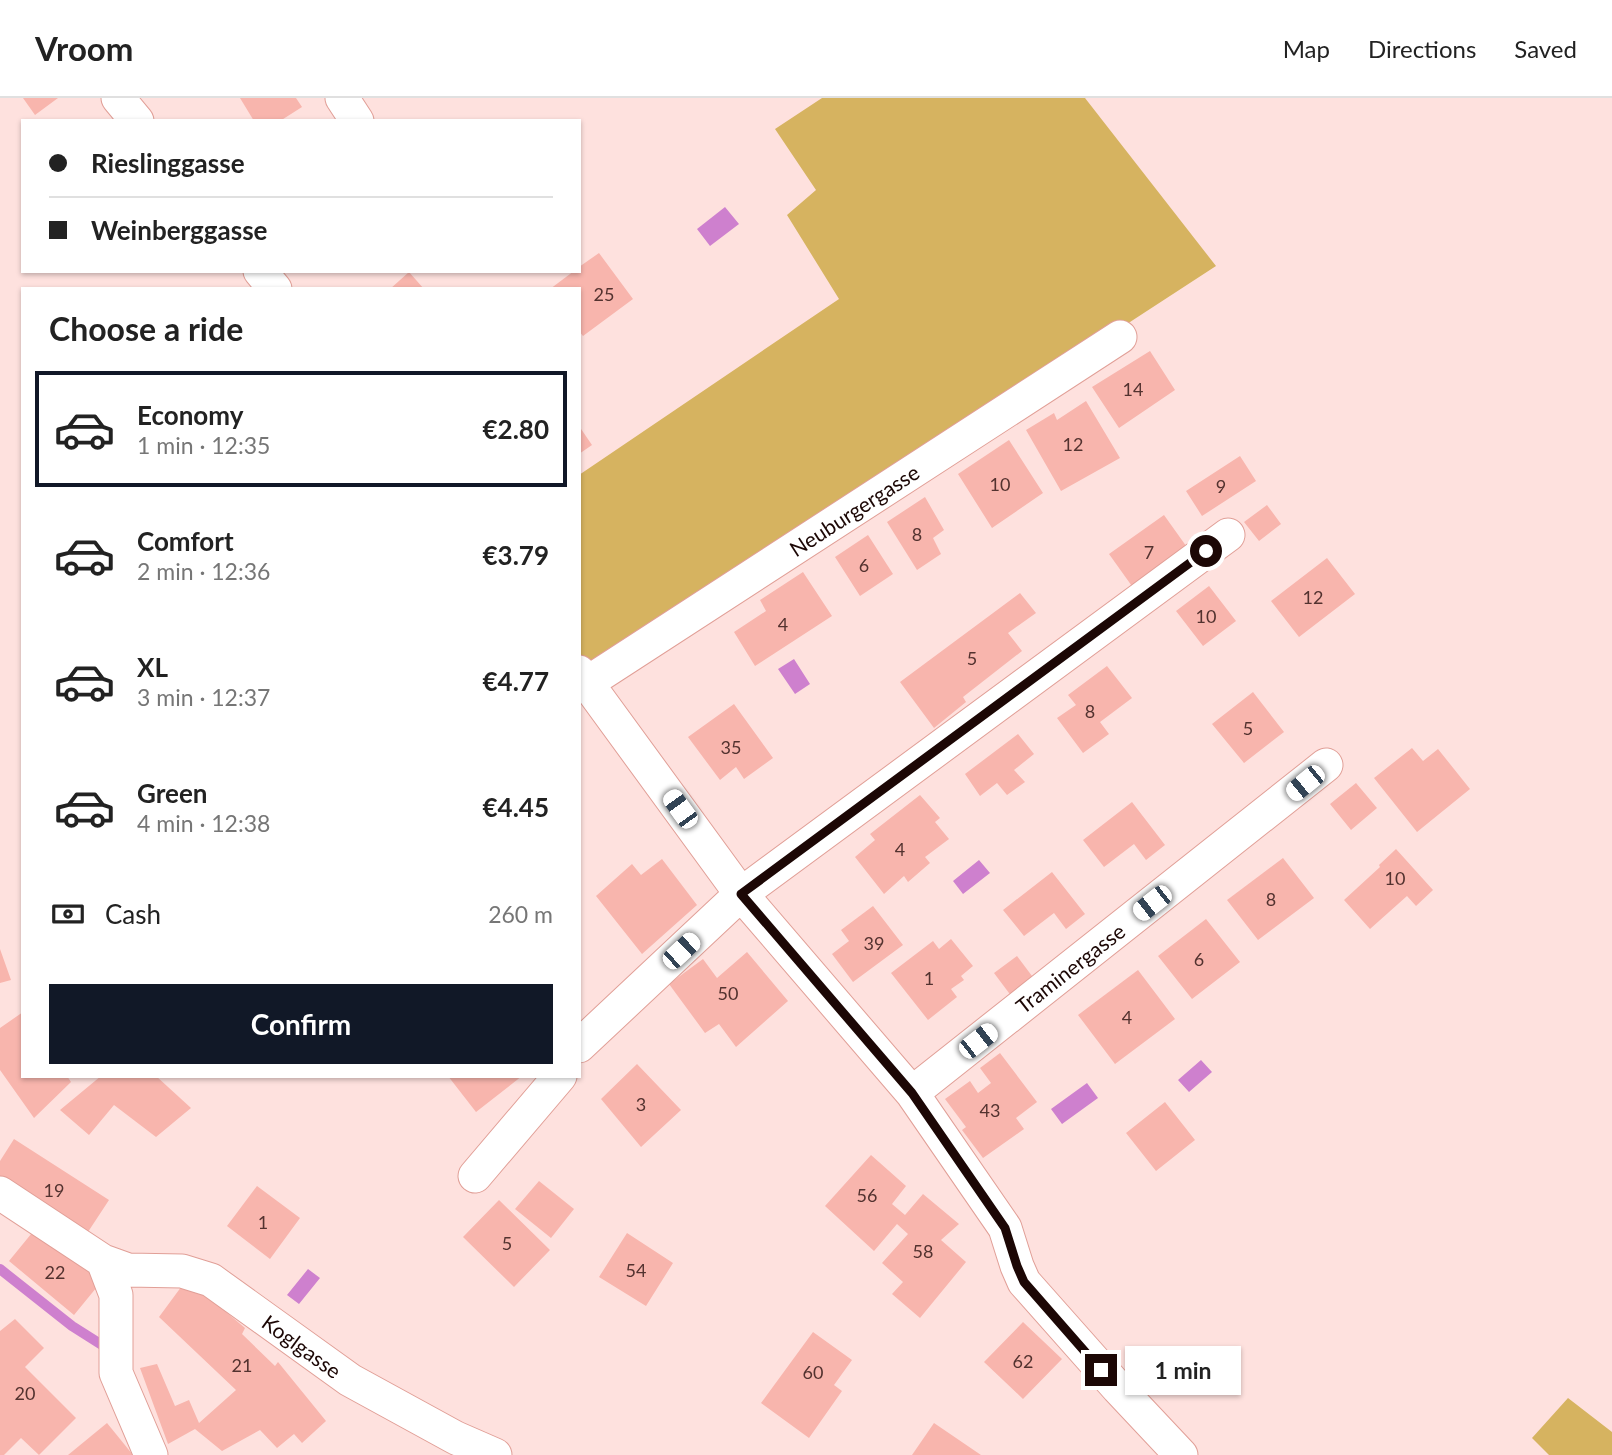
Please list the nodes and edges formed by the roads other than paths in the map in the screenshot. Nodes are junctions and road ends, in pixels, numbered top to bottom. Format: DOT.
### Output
graph roads {
  1 [pos="118,98"];
  2 [pos="342,98"];
  3 [pos="135,119"];
  4 [pos="356,119"];
  5 [pos="262,273"];
  6 [pos="273,287"];
  7 [pos="1120,337"];
  8 [pos="1228,535"];
  9 [pos="583,677"];
  10 [pos="1326,765"];
  11 [pos="741,894"];
  12 [pos="581,1044"];
  13 [pos="559,1078"];
  14 [pos="912,1093"];
  15 [pos="475,1176"];
  16 [pos="0,1193"];
  17 [pos="103,1261"];
  18 [pos="151,1455"];
  19 [pos="495,1455"];
  20 [pos="1181,1455"];
  1 -- 3 [label="street"];
  2 -- 4 [label="street"];
  5 -- 6 [label="street"];
  7 -- 9 [label="street, Neuburgergasse"];
  8 -- 11 [label="street"];
  9 -- 11 [label="street"];
  10 -- 14 [label="street, Traminergasse"];
  11 -- 12 [label="street"];
  11 -- 14 [label="street"];
  13 -- 15 [label="street"];
  14 -- 20 [label="street"];
  16 -- 17 [label="street, Koglgasse"];
  17 -- 18 [label="street"];
  17 -- 19 [label="street, Koglgasse"];
}
